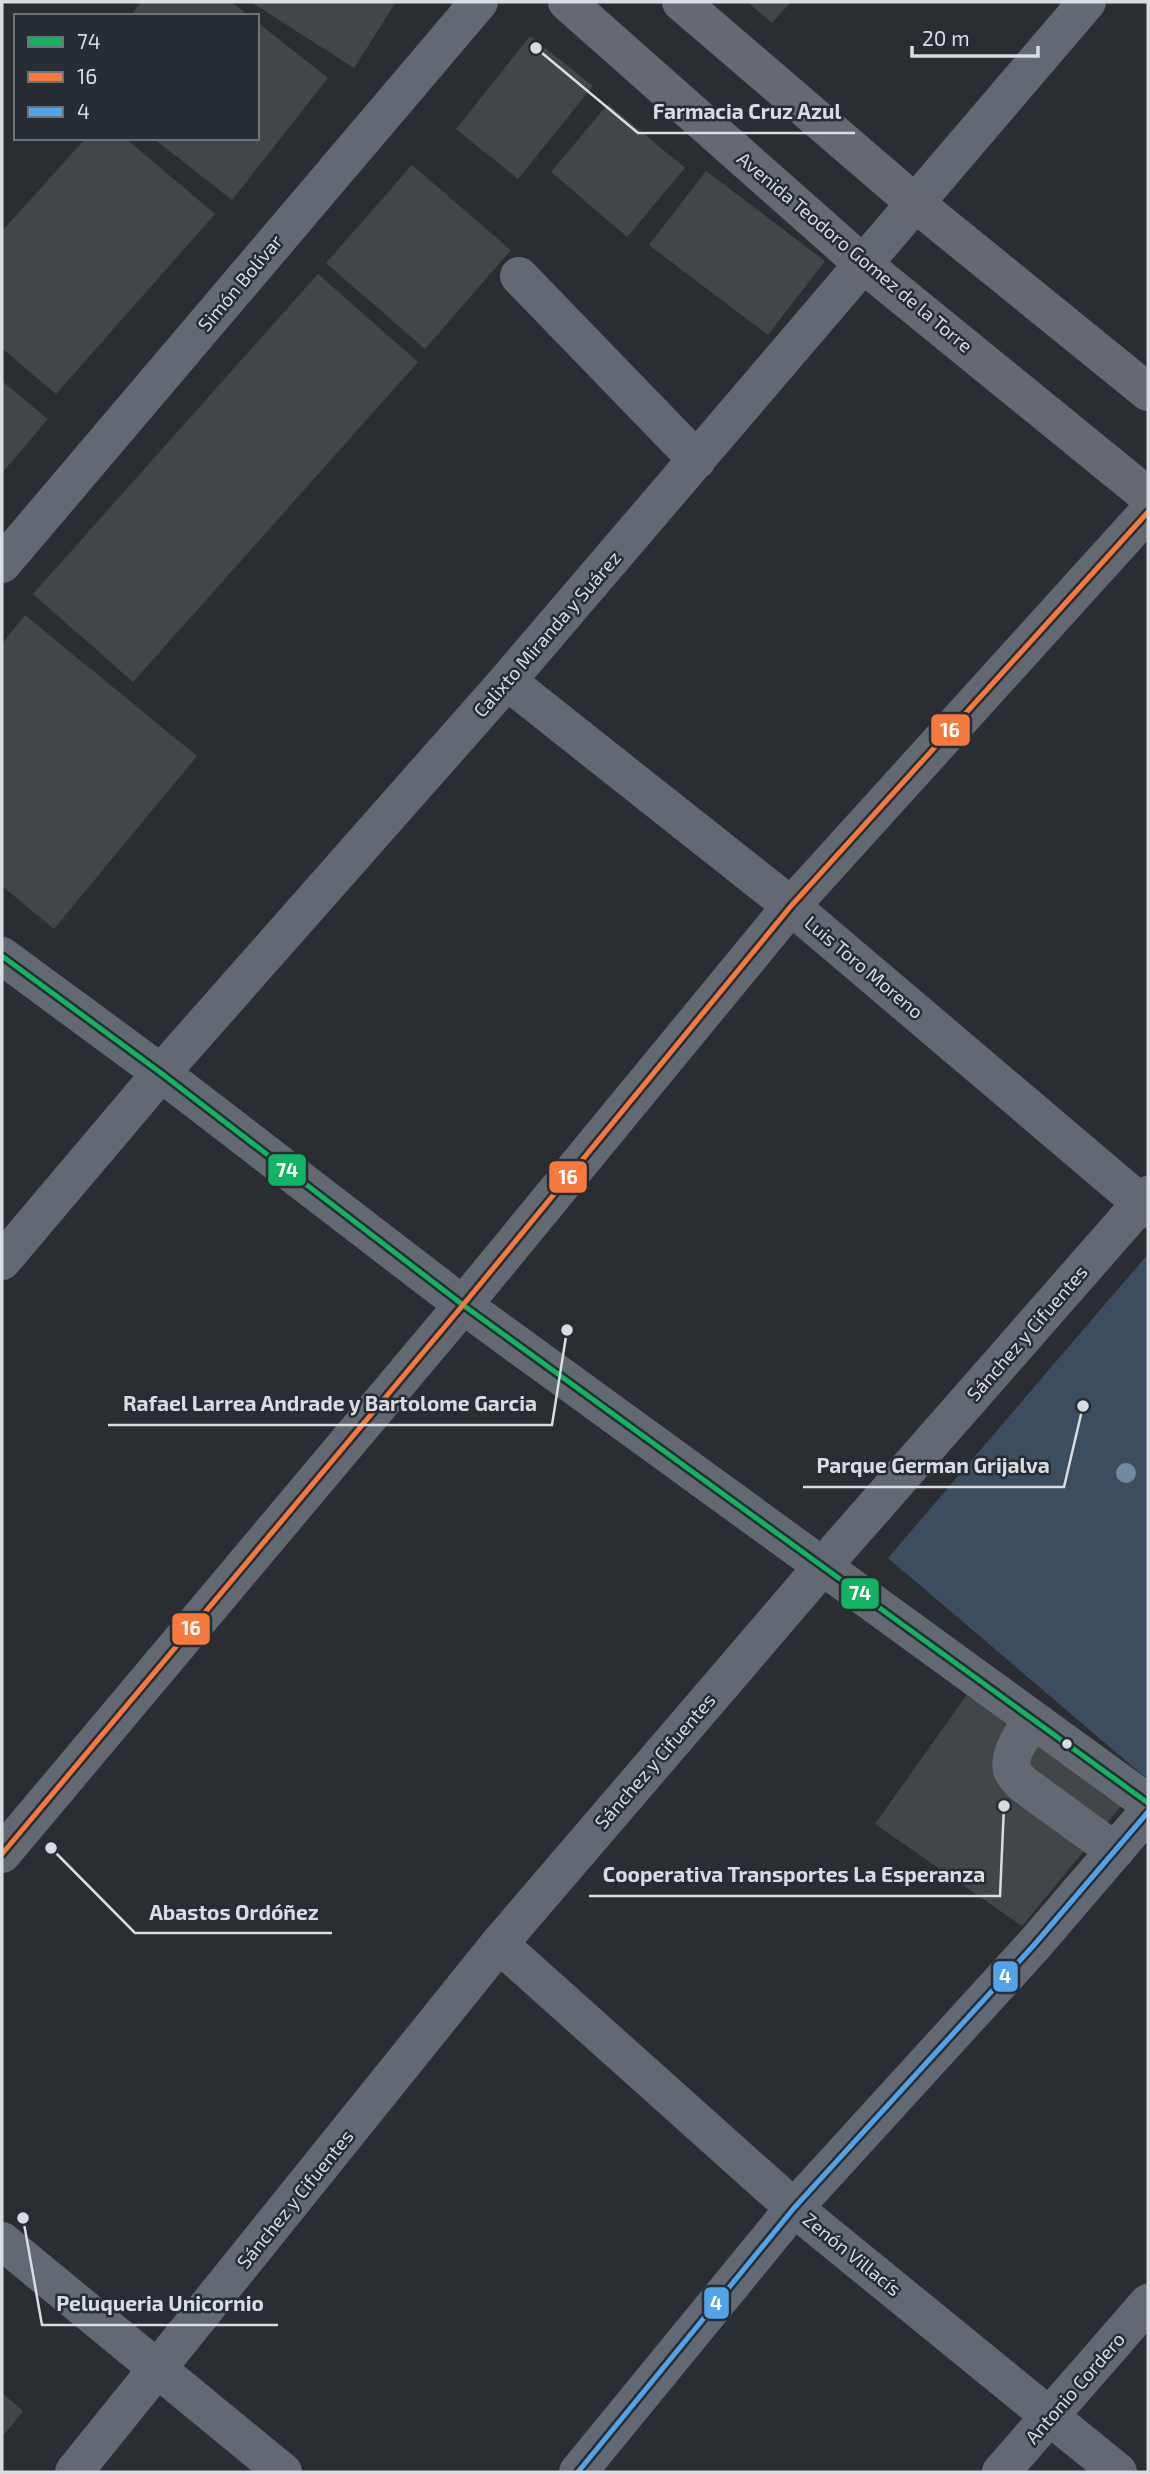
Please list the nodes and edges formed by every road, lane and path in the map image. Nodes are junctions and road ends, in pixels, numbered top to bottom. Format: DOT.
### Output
graph roads {
  1 [pos="479,2"];
  2 [pos="566,2"];
  3 [pos="681,2"];
  4 [pos="1087,2"];
  5 [pos="915,203"];
  6 [pos="863,264"];
  7 [pos="519,275"];
  8 [pos="1148,391"];
  9 [pos="696,460"];
  10 [pos="1148,496"];
  11 [pos="1148,512"];
  12 [pos="2,564"];
  13 [pos="507,681"];
  14 [pos="791,906"];
  15 [pos="2,956"];
  16 [pos="161,1073"];
  17 [pos="1146,1202"];
  18 [pos="2,1261"];
  19 [pos="463,1305"];
  20 [pos="822,1567"];
  21 [pos="1033,1720"];
  22 [pos="1148,1803"];
  23 [pos="1148,1812"];
  24 [pos="1115,1851"];
  25 [pos="2,1854"];
  26 [pos="499,1944"];
  27 [pos="794,2208"];
  28 [pos="2,2241"];
  29 [pos="1148,2303"];
  30 [pos="158,2370"];
  31 [pos="1050,2416"];
  32 [pos="74,2472"];
  33 [pos="283,2472"];
  34 [pos="578,2472"];
  35 [pos="1001,2472"];
  36 [pos="1118,2472"];
  1 -- 12 [label="street, Simón Bolívar"];
  2 -- 6 [label="main road, Avenida Teodoro Gomez de la Torre"];
  3 -- 5 [label="main road"];
  4 -- 5 [label="street, Calixto Miranda y Suárez"];
  5 -- 6 [label="street, Calixto Miranda y Suárez"];
  5 -- 8 [label="main road"];
  6 -- 9 [label="street, Calixto Miranda y Suárez"];
  6 -- 10 [label="main road, Avenida Teodoro Gomez de la Torre"];
  7 -- 9 [label="street"];
  9 -- 13 [label="street, Calixto Miranda y Suárez"];
  11 -- 14 [label="street"];
  13 -- 14 [label="street, Luis Toro Moreno"];
  13 -- 16 [label="street, Calixto Miranda y Suárez"];
  14 -- 17 [label="street, Luis Toro Moreno"];
  14 -- 19 [label="street"];
  15 -- 16 [label="street"];
  16 -- 18 [label="street, Calixto Miranda y Suárez"];
  16 -- 19 [label="street"];
  17 -- 20 [label="street, Sánchez y Cifuentes"];
  19 -- 20 [label="street"];
  19 -- 25 [label="street"];
  20 -- 21 [label="street"];
  20 -- 26 [label="street, Sánchez y Cifuentes"];
  21 -- 22 [label="street"];
  21 -- 24 [label="street"];
  23 -- 24 [label="street"];
  24 -- 27 [label="street"];
  26 -- 27 [label="street, Zenón Villacís"];
  26 -- 30 [label="street, Sánchez y Cifuentes"];
  27 -- 31 [label="street, Zenón Villacís"];
  27 -- 34 [label="street"];
  28 -- 30 [label="street"];
  29 -- 31 [label="street, Antonio Cordero"];
  30 -- 32 [label="street, Sánchez y Cifuentes"];
  30 -- 33 [label="street"];
  31 -- 35 [label="street, Antonio Cordero"];
  31 -- 36 [label="street, Zenón Villacís"];
}
